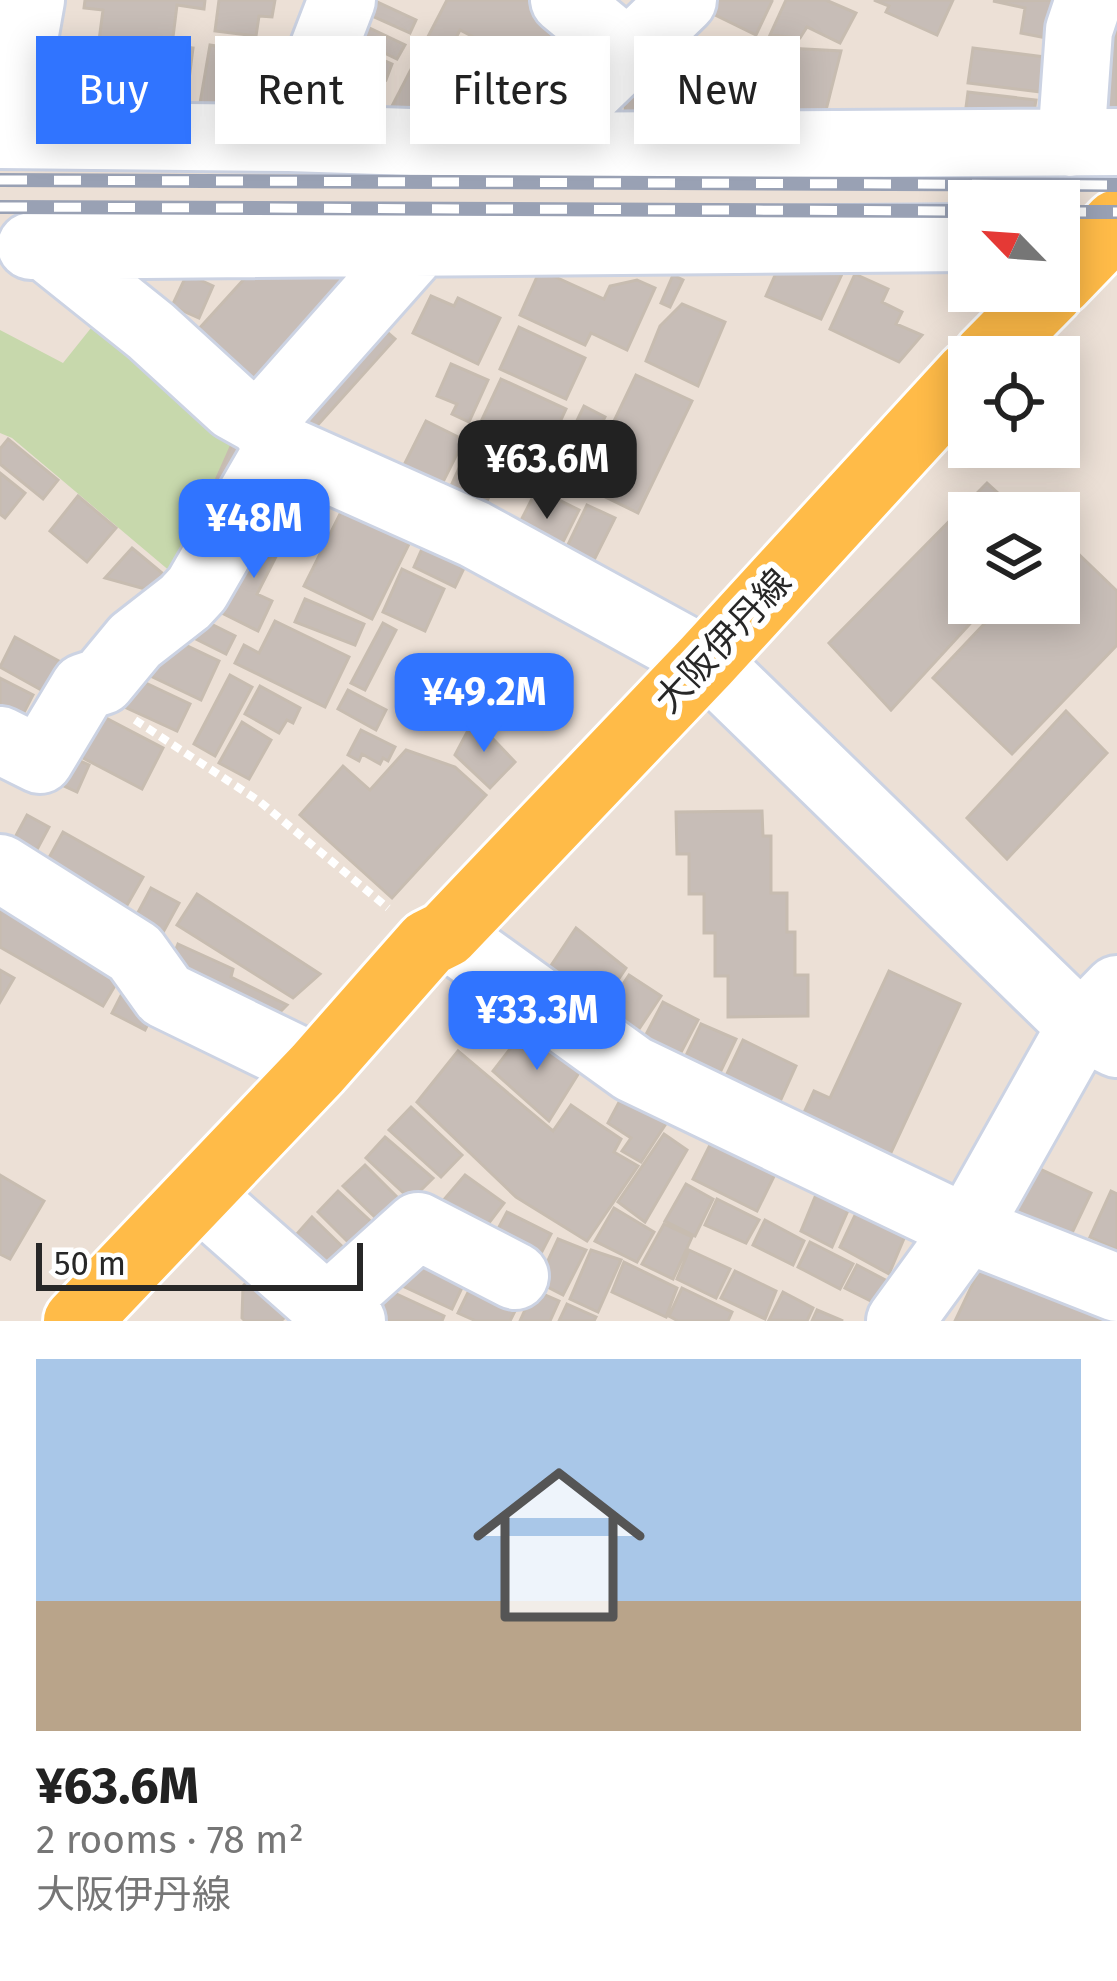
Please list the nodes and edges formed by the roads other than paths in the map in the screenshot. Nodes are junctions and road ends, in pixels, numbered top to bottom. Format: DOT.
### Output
graph roads {
  1 [pos="31,0"];
  2 [pos="342,0"];
  3 [pos="564,0"];
  4 [pos="683,0"];
  5 [pos="1089,0"];
  6 [pos="328,36"];
  7 [pos="628,53"];
  8 [pos="4,135"];
  9 [pos="215,137"];
  10 [pos="386,141"];
  11 [pos="1094,143"];
  12 [pos="532,146"];
  13 [pos="1100,233"];
  14 [pos="948,238"];
  15 [pos="419,244"];
  16 [pos="23,246"];
  17 [pos="1080,257"];
  18 [pos="1030,312"];
  19 [pos="1007,336"];
  20 [pos="948,397"];
  21 [pos="270,434"];
  22 [pos="706,661"];
  23 [pos="0,740"];
  24 [pos="0,868"];
  25 [pos="437,939"];
  26 [pos="1105,1019"];
  27 [pos="317,1069"];
  28 [pos="198,1194"];
  29 [pos="967,1229"];
  30 [pos="515,1276"];
  31 [pos="1117,1288"];
  32 [pos="339,1314"];
  33 [pos="77,1321"];
  34 [pos="900,1321"];
  1 -- 8 [label="street"];
  2 -- 6 [label="street"];
  3 -- 7 [label="street"];
  4 -- 7 [label="street"];
  5 -- 11 [label="street"];
  7 -- 12 [label="street"];
  8 -- 9 [label="street"];
  10 -- 12 [label="street"];
  11 -- 12 [label="street"];
  13 -- 17 [label="main road"];
  14 -- 15 [label="street"];
  15 -- 16 [label="street"];
  15 -- 21 [label="street"];
  16 -- 21 [label="street"];
  18 -- 19 [label="main road"];
  20 -- 22 [label="main road, 大阪伊丹線"];
  21 -- 22 [label="street"];
  21 -- 23 [label="street"];
  22 -- 25 [label="main road, 大阪伊丹線"];
  22 -- 26 [label="street"];
  24 -- 27 [label="street"];
  25 -- 27 [label="main road, 大阪伊丹線"];
  25 -- 29 [label="street"];
  26 -- 29 [label="street"];
  27 -- 28 [label="main road, 大阪伊丹線"];
  28 -- 32 [label="street"];
  28 -- 33 [label="main road, 大阪伊丹線"];
  29 -- 31 [label="street"];
  29 -- 34 [label="street"];
  30 -- 32 [label="street"];
}
